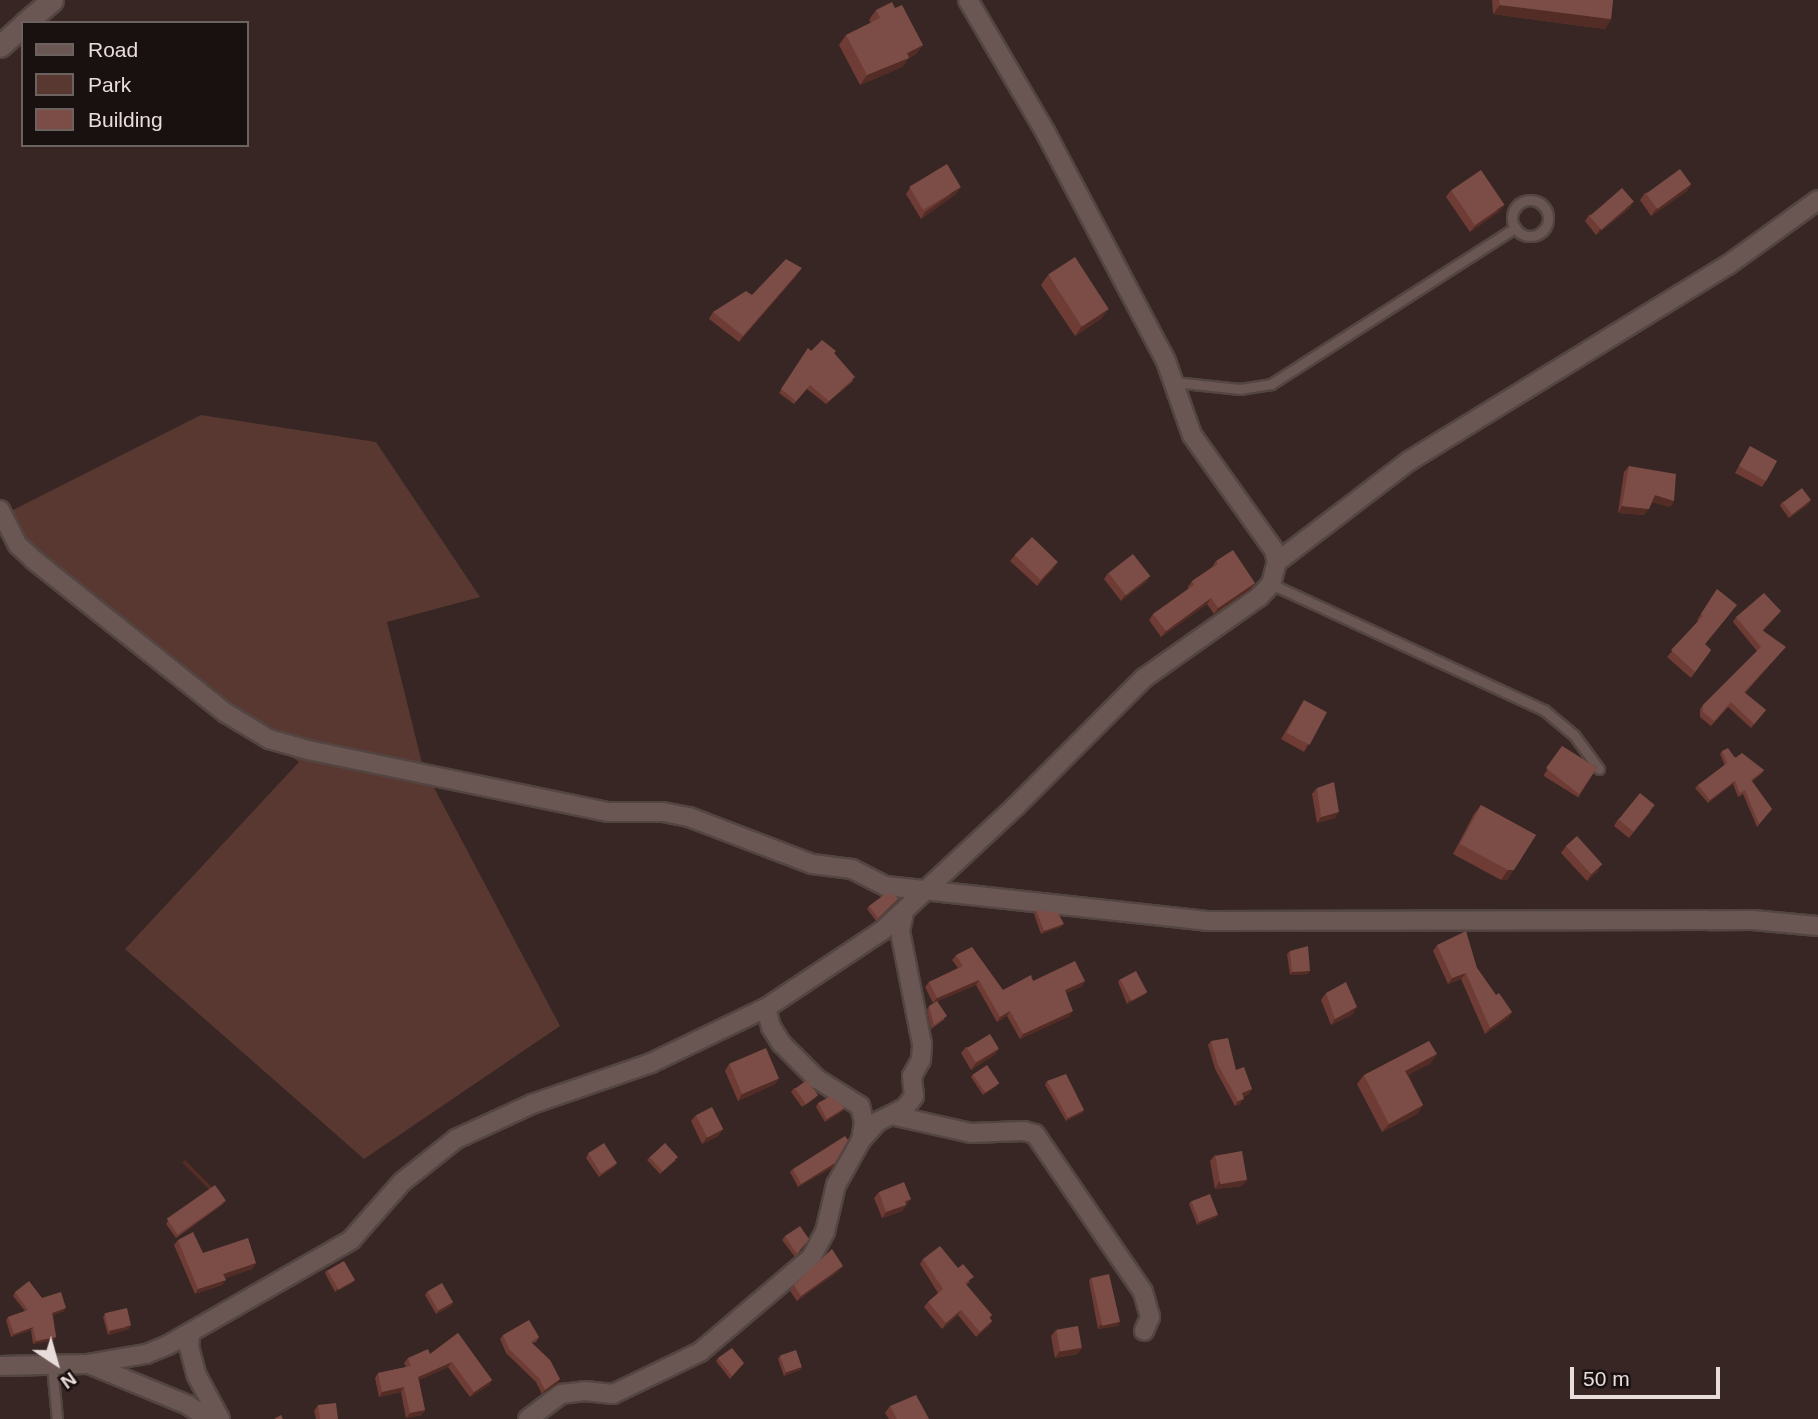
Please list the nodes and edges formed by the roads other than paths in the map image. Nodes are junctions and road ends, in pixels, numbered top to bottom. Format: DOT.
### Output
graph roads {
  1 [pos="52,0"];
  2 [pos="968,0"];
  3 [pos="28,21"];
  4 [pos="21,27"];
  5 [pos="0,46"];
  6 [pos="1818,200"];
  7 [pos="1515,228"];
  8 [pos="1174,382"];
  9 [pos="0,510"];
  10 [pos="1277,562"];
  11 [pos="1270,584"];
  12 [pos="1600,769"];
  13 [pos="927,891"];
  14 [pos="904,912"];
  15 [pos="1818,926"];
  16 [pos="766,1007"];
  17 [pos="887,1116"];
  18 [pos="861,1140"];
  19 [pos="1144,1331"];
  20 [pos="190,1334"];
  21 [pos="87,1364"];
  22 [pos="0,1366"];
  23 [pos="52,1366"];
  24 [pos="57,1419"];
  25 [pos="209,1419"];
  26 [pos="220,1419"];
  27 [pos="528,1419"];
  1 -- 3 [label="street"];
  2 -- 8 [label="street"];
  4 -- 5 [label="street"];
  6 -- 10 [label="street"];
  7 -- 7 [label="lane"];
  7 -- 8 [label="lane"];
  8 -- 10 [label="street"];
  9 -- 13 [label="street"];
  10 -- 11 [label="street"];
  11 -- 12 [label="lane"];
  11 -- 13 [label="street"];
  13 -- 14 [label="street"];
  13 -- 15 [label="street"];
  14 -- 16 [label="street"];
  14 -- 17 [label="street"];
  16 -- 18 [label="street"];
  16 -- 20 [label="street"];
  17 -- 18 [label="street"];
  17 -- 19 [label="street"];
  18 -- 27 [label="street"];
  20 -- 21 [label="street"];
  20 -- 26 [label="street"];
  21 -- 23 [label="street"];
  21 -- 25 [label="street"];
  22 -- 23 [label="street"];
  23 -- 24 [label="lane"];
}
